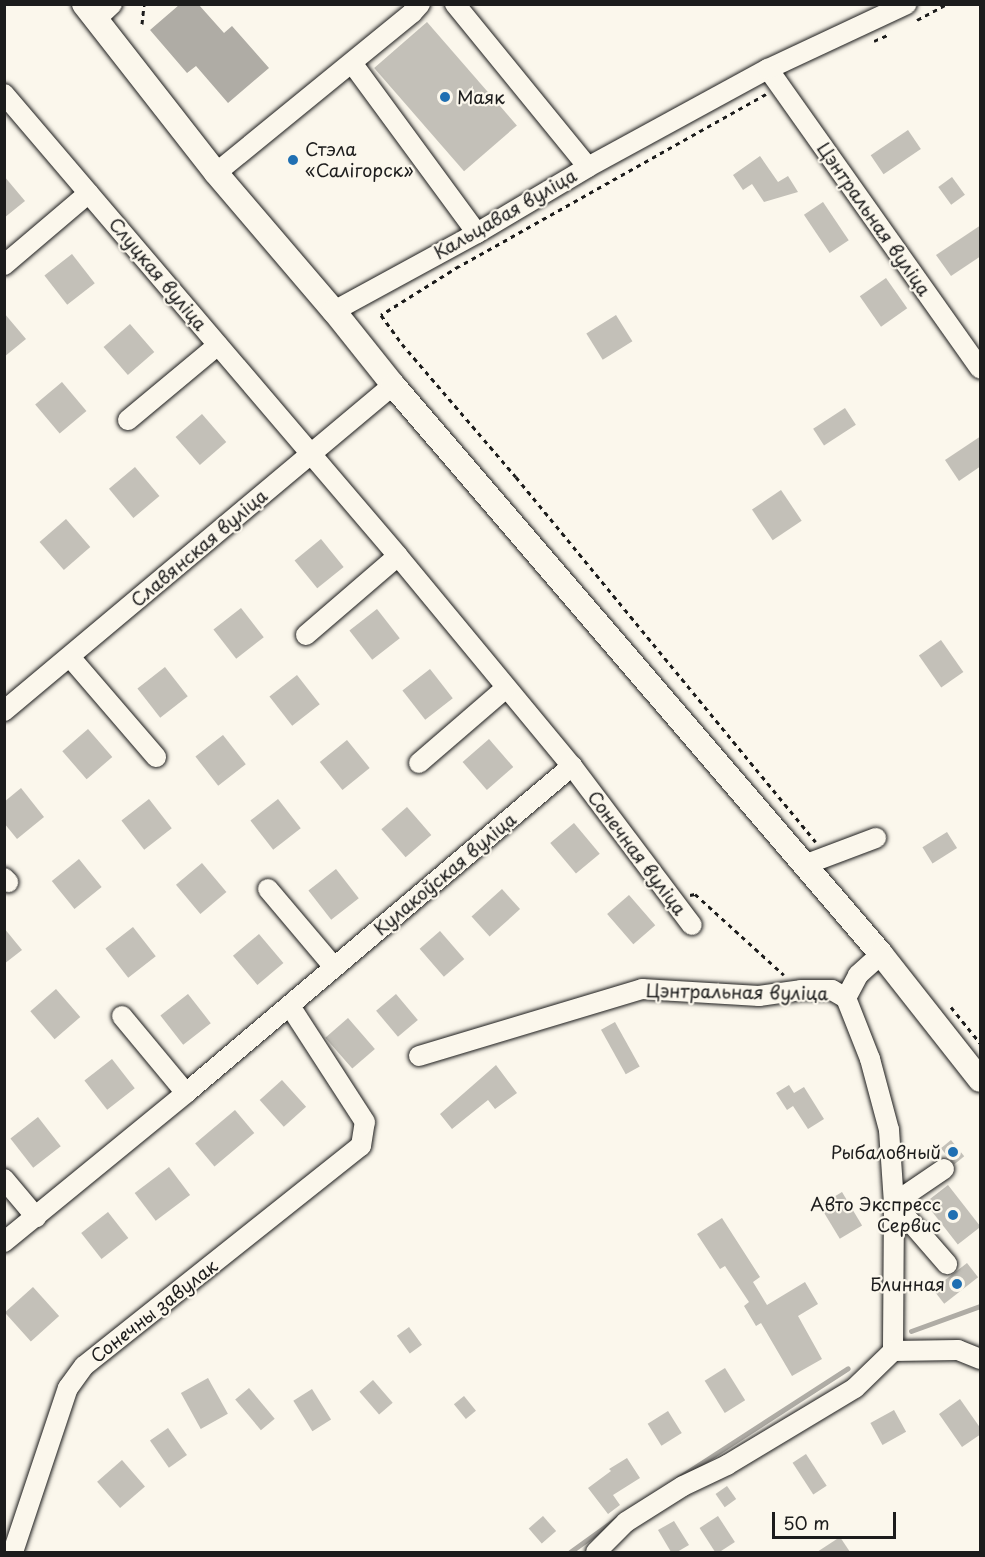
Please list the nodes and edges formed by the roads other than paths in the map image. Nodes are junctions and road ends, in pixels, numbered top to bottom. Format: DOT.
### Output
graph roads {
  1 [pos="420,4"];
  2 [pos="455,4"];
  3 [pos="97,9"];
  4 [pos="912,12"];
  5 [pos="352,63"];
  6 [pos="768,69"];
  7 [pos="4,94"];
  8 [pos="588,167"];
  9 [pos="216,173"];
  10 [pos="89,193"];
  11 [pos="477,233"];
  12 [pos="4,265"];
  13 [pos="334,311"];
  14 [pos="218,345"];
  15 [pos="981,368"];
  16 [pos="393,385"];
  17 [pos="128,420"];
  18 [pos="311,454"];
  19 [pos="398,556"];
  20 [pos="306,635"];
  21 [pos="70,657"];
  22 [pos="506,688"];
  23 [pos="4,711"];
  24 [pos="156,757"];
  25 [pos="419,763"];
  26 [pos="577,773"];
  27 [pos="876,838"];
  28 [pos="804,865"];
  29 [pos="268,890"];
  30 [pos="692,925"];
  31 [pos="881,954"];
  32 [pos="334,968"];
  33 [pos="846,998"];
  34 [pos="294,1012"];
  35 [pos="122,1016"];
  36 [pos="419,1056"];
  37 [pos="981,1080"];
  38 [pos="186,1094"];
  39 [pos="944,1168"];
  40 [pos="4,1179"];
  41 [pos="894,1203"];
  42 [pos="36,1217"];
  43 [pos="4,1242"];
  44 [pos="947,1264"];
  45 [pos="892,1351"];
  46 [pos="981,1359"];
  47 [pos="13,1552"];
  48 [pos="596,1552"];
  1 -- 5 [label="street"];
  2 -- 8 [label="street, Кальцавая вуліца"];
  3 -- 9 [label="main road"];
  4 -- 6 [label="street"];
  5 -- 9 [label="street"];
  5 -- 11 [label="street"];
  6 -- 8 [label="street"];
  6 -- 15 [label="street, Цэнтральная вуліца"];
  7 -- 10 [label="street, Слуцкая вуліца"];
  8 -- 11 [label="street, Кальцавая вуліца"];
  9 -- 13 [label="main road"];
  10 -- 12 [label="street"];
  10 -- 14 [label="street, Слуцкая вуліца"];
  11 -- 13 [label="street, Кальцавая вуліца"];
  13 -- 16 [label="main road"];
  14 -- 17 [label="street"];
  14 -- 18 [label="street, Слуцкая вуліца"];
  16 -- 18 [label="street, Славянская вуліца"];
  16 -- 28 [label="main road"];
  18 -- 19 [label="street"];
  18 -- 21 [label="street, Славянская вуліца"];
  19 -- 20 [label="street"];
  19 -- 22 [label="street"];
  21 -- 23 [label="street, Славянская вуліца"];
  21 -- 24 [label="street"];
  22 -- 25 [label="street"];
  22 -- 26 [label="street"];
  26 -- 30 [label="street, Сонечная вуліца"];
  26 -- 32 [label="street, Кулакоўская вуліца"];
  27 -- 28 [label="street"];
  28 -- 31 [label="main road"];
  29 -- 32 [label="street"];
  31 -- 33 [label="street"];
  31 -- 37 [label="main road"];
  32 -- 34 [label="street, Кулакоўская вуліца"];
  33 -- 36 [label="street, Цэнтральная вуліца"];
  33 -- 41 [label="street, Цэнтральная вуліца"];
  34 -- 38 [label="street, Кулакоўская вуліца"];
  34 -- 47 [label="street, Сонечны завулак"];
  35 -- 38 [label="street"];
  38 -- 42 [label="street, Кулакоўская вуліца"];
  39 -- 41 [label="street"];
  40 -- 42 [label="street"];
  41 -- 44 [label="street"];
  41 -- 45 [label="street, Цэнтральная вуліца"];
  42 -- 43 [label="street, Кулакоўская вуліца"];
  45 -- 46 [label="street"];
  45 -- 48 [label="street"];
}
